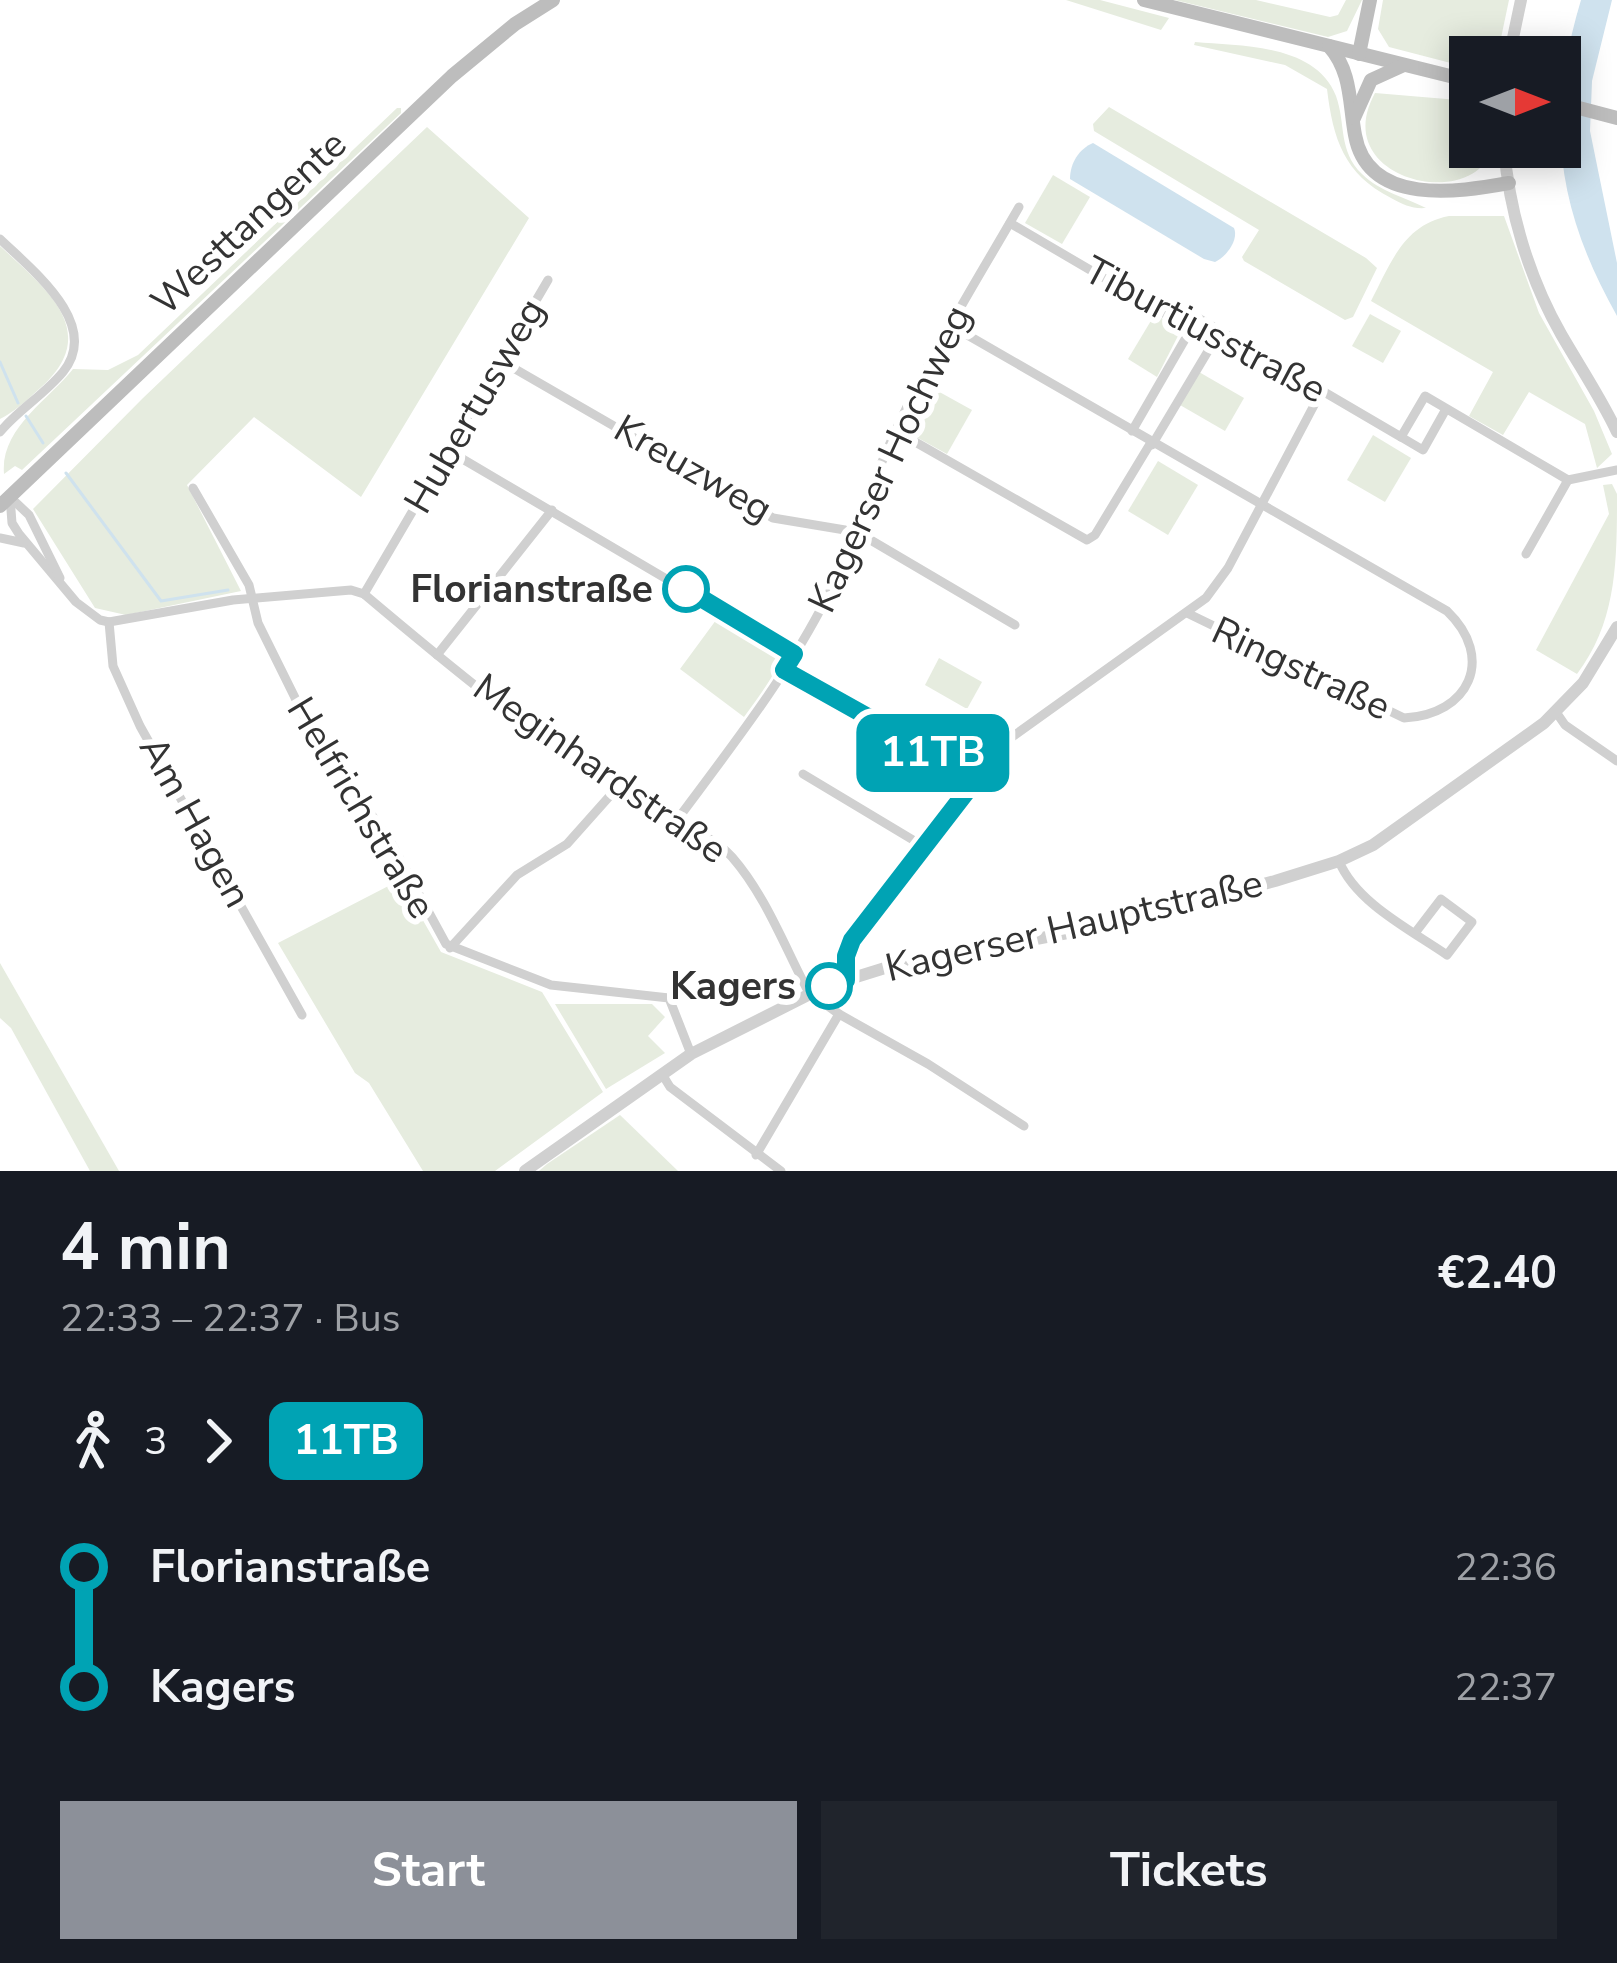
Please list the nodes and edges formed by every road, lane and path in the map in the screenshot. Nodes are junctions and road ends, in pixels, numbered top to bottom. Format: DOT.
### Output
graph roads {
  1 [pos="553,0"];
  2 [pos="1144,0"];
  3 [pos="1370,0"];
  4 [pos="1521,0"];
  5 [pos="1513,36"];
  6 [pos="1330,46"];
  7 [pos="1359,54"];
  8 [pos="1405,65"];
  9 [pos="1449,76"];
  10 [pos="1581,109"];
  11 [pos="1354,118"];
  12 [pos="1617,118"];
  13 [pos="1507,168"];
  14 [pos="1509,183"];
  15 [pos="1019,207"];
  16 [pos="1010,223"];
  17 [pos="0,239"];
  18 [pos="548,280"];
  19 [pos="950,326"];
  20 [pos="1192,329"];
  21 [pos="1220,331"];
  22 [pos="502,362"];
  23 [pos="1322,392"];
  24 [pos="1446,409"];
  25 [pos="896,431"];
  26 [pos="1132,431"];
  27 [pos="0,432"];
  28 [pos="1617,432"];
  29 [pos="1401,437"];
  30 [pos="1151,444"];
  31 [pos="449,451"];
  32 [pos="1617,470"];
  33 [pos="1568,481"];
  34 [pos="193,488"];
  35 [pos="5,501"];
  36 [pos="1260,505"];
  37 [pos="552,510"];
  38 [pos="856,532"];
  39 [pos="0,538"];
  40 [pos="28,545"];
  41 [pos="1526,554"];
  42 [pos="68,593"];
  43 [pos="364,594"];
  44 [pos="252,598"];
  45 [pos="1187,613"];
  46 [pos="109,622"];
  47 [pos="1015,625"];
  48 [pos="1617,627"];
  49 [pos="794,654"];
  50 [pos="437,655"];
  51 [pos="784,670"];
  52 [pos="1556,712"];
  53 [pos="1617,761"];
  54 [pos="803,773"];
  55 [pos="977,778"];
  56 [pos="616,789"];
  57 [pos="674,824"];
  58 [pos="923,847"];
  59 [pos="1339,861"];
  60 [pos="1415,933"];
  61 [pos="450,948"];
  62 [pos="846,980"];
  63 [pos="815,991"];
  64 [pos="839,1014"];
  65 [pos="302,1015"];
  66 [pos="692,1054"];
  67 [pos="662,1074"];
  68 [pos="1024,1126"];
  69 [pos="757,1156"];
  70 [pos="525,1171"];
  71 [pos="782,1171"];
  1 -- 35 [label="main road, Westtangente"];
  2 -- 6 [label="main road"];
  3 -- 7 [label="main road"];
  4 -- 5 [label="street"];
  6 -- 7 [label="main road"];
  6 -- 11 [label="main road"];
  7 -- 8 [label="main road"];
  8 -- 9 [label="main road"];
  8 -- 11 [label="main road"];
  10 -- 12 [label="main road"];
  11 -- 14 [label="main road"];
  13 -- 14 [label="street"];
  14 -- 28 [label="street"];
  15 -- 16 [label="street, Kagerser Hochweg"];
  16 -- 19 [label="street, Kagerser Hochweg"];
  16 -- 20 [label="street, Tiburtiusstraße"];
  17 -- 27 [label="street"];
  18 -- 22 [label="street, Hubertusweg"];
  19 -- 25 [label="street, Kagerser Hochweg"];
  19 -- 26 [label="street"];
  20 -- 21 [label="street, Tiburtiusstraße"];
  20 -- 26 [label="street"];
  21 -- 23 [label="street, Tiburtiusstraße"];
  21 -- 30 [label="street"];
  22 -- 31 [label="street, Hubertusweg"];
  22 -- 38 [label="street, Kreuzweg"];
  23 -- 29 [label="street, Tiburtiusstraße"];
  23 -- 36 [label="street"];
  24 -- 29 [label="street"];
  24 -- 29 [label="street"];
  24 -- 33 [label="street"];
  25 -- 30 [label="street"];
  25 -- 38 [label="street, Kagerser Hochweg"];
  26 -- 30 [label="street"];
  30 -- 36 [label="street"];
  31 -- 37 [label="street"];
  31 -- 43 [label="street, Hubertusweg"];
  32 -- 33 [label="street"];
  33 -- 41 [label="street"];
  34 -- 44 [label="street, Helfrichstraße"];
  35 -- 40 [label="street"];
  35 -- 42 [label="street"];
  36 -- 45 [label="street"];
  36 -- 45 [label="street, Ringstraße"];
  37 -- 49 [label="street"];
  37 -- 50 [label="street"];
  38 -- 47 [label="street, Kreuzweg"];
  38 -- 49 [label="street, Kagerser Hochweg"];
  39 -- 40 [label="street"];
  40 -- 42 [label="street"];
  42 -- 46 [label="street"];
  43 -- 44 [label="street"];
  43 -- 50 [label="street, Meginhardstraße"];
  44 -- 46 [label="street"];
  44 -- 61 [label="street, Helfrichstraße"];
  45 -- 55 [label="street"];
  46 -- 65 [label="street, Am Hagen"];
  48 -- 52 [label="street, Kagerser Hauptstraße"];
  49 -- 51 [label="street, Kagerser Hochweg"];
  50 -- 56 [label="street, Meginhardstraße"];
  51 -- 55 [label="street"];
  51 -- 57 [label="street, Kagerser Hochweg"];
  52 -- 53 [label="street"];
  52 -- 59 [label="street, Kagerser Hauptstraße"];
  54 -- 58 [label="street"];
  55 -- 58 [label="street"];
  56 -- 57 [label="street, Meginhardstraße"];
  56 -- 61 [label="street"];
  57 -- 63 [label="street, Meginhardstraße"];
  58 -- 62 [label="street"];
  59 -- 60 [label="street"];
  59 -- 62 [label="street, Kagerser Hauptstraße"];
  60 -- 60 [label="street"];
  61 -- 66 [label="street, Helfrichstraße"];
  62 -- 63 [label="street, Kagerser Hauptstraße"];
  63 -- 64 [label="street, Meginhardstraße"];
  63 -- 66 [label="street, Kagerser Hauptstraße"];
  64 -- 68 [label="street"];
  64 -- 69 [label="street"];
  66 -- 67 [label="street, Kagerser Hauptstraße"];
  67 -- 69 [label="street"];
  67 -- 70 [label="street, Kagerser Hauptstraße"];
  69 -- 71 [label="street"];
}
